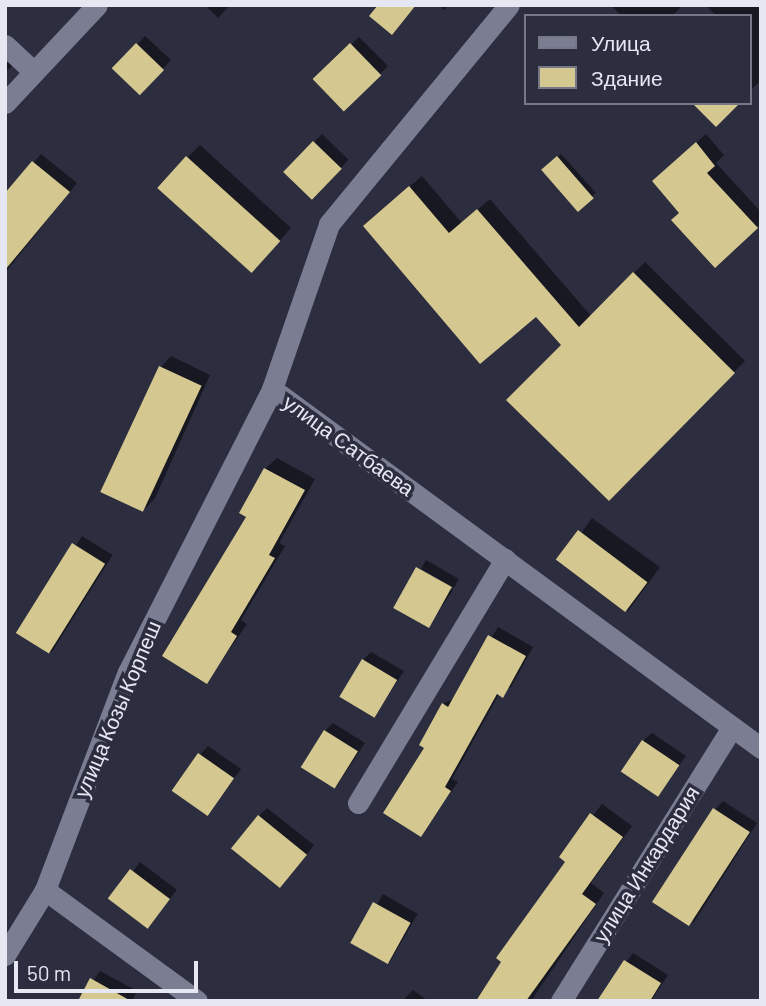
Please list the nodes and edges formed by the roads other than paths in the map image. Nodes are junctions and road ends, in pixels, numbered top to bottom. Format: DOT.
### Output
graph roads {
  1 [pos="97,5"];
  2 [pos="509,5"];
  3 [pos="5,45"];
  4 [pos="33,71"];
  5 [pos="5,103"];
  6 [pos="272,389"];
  7 [pos="505,559"];
  8 [pos="732,727"];
  9 [pos="761,748"];
  10 [pos="358,803"];
  11 [pos="45,890"];
  12 [pos="5,955"];
  13 [pos="197,1001"];
  14 [pos="561,1001"];
  1 -- 4 [label="street"];
  2 -- 6 [label="street, улица Сатбаева"];
  3 -- 4 [label="street"];
  4 -- 5 [label="street"];
  6 -- 7 [label="street, улица Сатбаева"];
  6 -- 11 [label="street, улица Козы Корпеш"];
  7 -- 8 [label="street, улица Сатбаева"];
  7 -- 10 [label="street"];
  8 -- 9 [label="street, улица Сатбаева"];
  8 -- 14 [label="street, улица Инкардария"];
  11 -- 12 [label="street, улица Козы Корпеш"];
  11 -- 13 [label="street"];
}
